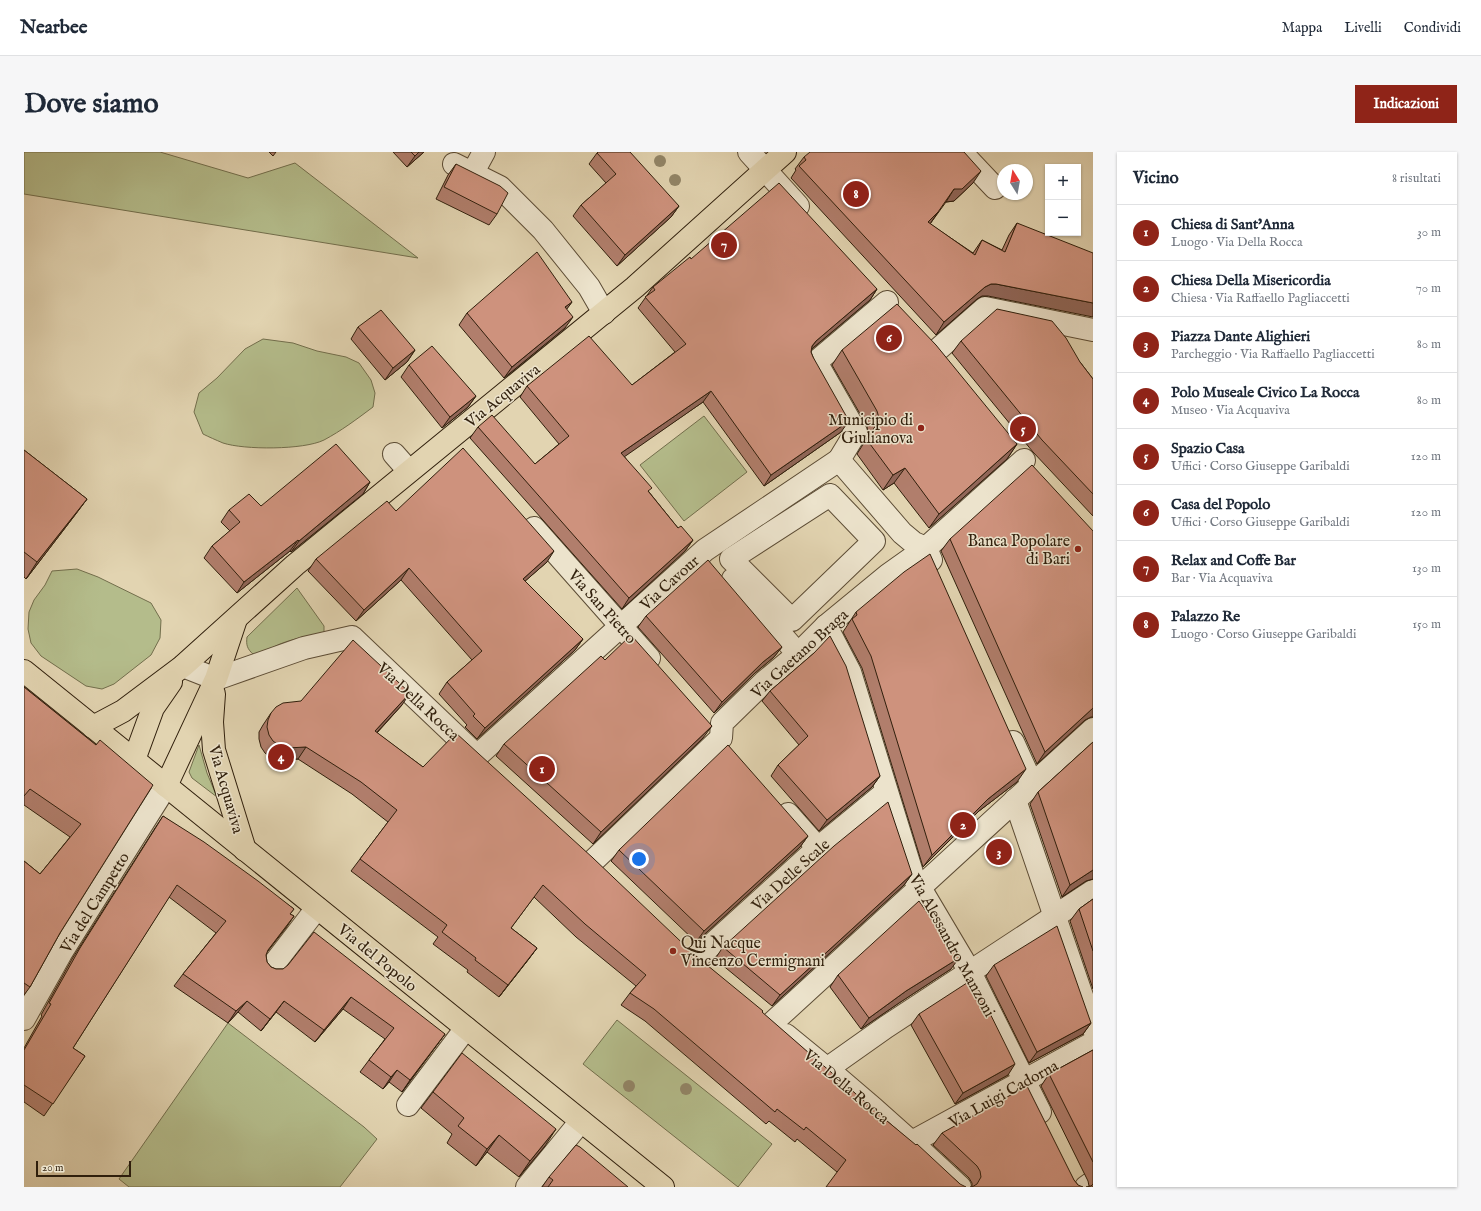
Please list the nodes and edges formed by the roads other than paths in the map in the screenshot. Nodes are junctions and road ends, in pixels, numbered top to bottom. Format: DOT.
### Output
graph roads {
  1 [pos="484,152"];
  2 [pos="749,152"];
  3 [pos="785,152"];
  4 [pos="961,152"];
  5 [pos="766,170"];
  6 [pos="995,188"];
  7 [pos="813,222"];
  8 [pos="604,313"];
  9 [pos="903,318"];
  10 [pos="1057,324"];
  11 [pos="1093,330"];
  12 [pos="919,335"];
  13 [pos="1068,343"];
  14 [pos="935,352"];
  15 [pos="950,370"];
  16 [pos="452,437"];
  17 [pos="1010,442"];
  18 [pos="394,454"];
  19 [pos="467,454"];
  20 [pos="839,460"];
  21 [pos="409,471"];
  22 [pos="518,511"];
  23 [pos="926,548"];
  24 [pos="705,550"];
  25 [pos="731,559"];
  26 [pos="938,577"];
  27 [pos="236,618"];
  28 [pos="620,626"];
  29 [pos="826,626"];
  30 [pos="798,654"];
  31 [pos="183,666"];
  32 [pos="24,671"];
  33 [pos="663,673"];
  34 [pos="216,679"];
  35 [pos="705,720"];
  36 [pos="1006,726"];
  37 [pos="93,727"];
  38 [pos="1093,730"];
  39 [pos="721,738"];
  40 [pos="736,756"];
  41 [pos="134,760"];
  42 [pos="483,761"];
  43 [pos="1032,784"];
  44 [pos="166,786"];
  45 [pos="886,792"];
  46 [pos="1015,800"];
  47 [pos="777,802"];
  48 [pos="576,846"];
  49 [pos="818,848"];
  50 [pos="245,850"];
  51 [pos="920,888"];
  52 [pos="1093,890"];
  53 [pos="317,908"];
  54 [pos="1055,916"];
  55 [pos="679,943"];
  56 [pos="696,960"];
  57 [pos="270,969"];
  58 [pos="970,972"];
  59 [pos="714,974"];
  60 [pos="754,1008"];
  61 [pos="24,1019"];
  62 [pos="772,1023"];
  63 [pos="466,1028"];
  64 [pos="1093,1028"];
  65 [pos="1093,1043"];
  66 [pos="828,1068"];
  67 [pos="1024,1081"];
  68 [pos="408,1105"];
  69 [pos="581,1121"];
  70 [pos="1049,1130"];
  71 [pos="912,1142"];
  72 [pos="1093,1182"];
  73 [pos="527,1187"];
  74 [pos="663,1187"];
  75 [pos="960,1187"];
  76 [pos="1086,1187"];
  1 -- 8 [label="street"];
  2 -- 5 [label="street"];
  3 -- 5 [label="main road, Via Acquaviva"];
  4 -- 6 [label="street"];
  5 -- 7 [label="street"];
  5 -- 8 [label="main road, Via Acquaviva"];
  8 -- 16 [label="main road, Via Acquaviva"];
  9 -- 20 [label="street"];
  10 -- 11 [label="street"];
  10 -- 13 [label="street"];
  10 -- 14 [label="street"];
  12 -- 14 [label="street"];
  14 -- 15 [label="street"];
  16 -- 19 [label="street"];
  16 -- 21 [label="main road, Via Acquaviva"];
  17 -- 23 [label="street, Via Gaetano Braga"];
  18 -- 21 [label="street"];
  20 -- 23 [label="street"];
  20 -- 24 [label="street, Via Cavour"];
  21 -- 27 [label="main road, Via Acquaviva"];
  22 -- 28 [label="street, Via San Pietro"];
  23 -- 26 [label="street"];
  23 -- 29 [label="street, Via Gaetano Braga"];
  24 -- 28 [label="street, Via Cavour"];
  24 -- 30 [label="street"];
  25 -- 25 [label="street"];
  27 -- 31 [label="main road, Via Acquaviva"];
  27 -- 34 [label="main road, Via Acquaviva"];
  28 -- 33 [label="street, Via San Pietro"];
  28 -- 42 [label="street, Via Cavour"];
  29 -- 30 [label="street, Via Gaetano Braga"];
  29 -- 45 [label="street, Via Alessandro Manzoni"];
  30 -- 39 [label="street, Via Gaetano Braga"];
  31 -- 34 [label="street"];
  31 -- 37 [label="main road, Via Acquaviva"];
  31 -- 41 [label="main road, Via Acquaviva"];
  32 -- 37 [label="main road, Via del Popolo"];
  34 -- 42 [label="street, Via Della Rocca"];
  34 -- 44 [label="main road, Via Acquaviva"];
  34 -- 50 [label="main road, Via Acquaviva"];
  35 -- 39 [label="street"];
  36 -- 43 [label="street"];
  37 -- 41 [label="main road, Via del Popolo"];
  38 -- 43 [label="street"];
  39 -- 40 [label="street"];
  39 -- 48 [label="street"];
  41 -- 44 [label="main road, Via del Popolo"];
  43 -- 46 [label="street"];
  44 -- 50 [label="main road, Via del Popolo"];
  44 -- 61 [label="street, Via del Campetto"];
  45 -- 49 [label="street, Via Delle Scale"];
  45 -- 51 [label="street, Via Alessandro Manzoni"];
  46 -- 51 [label="street"];
  46 -- 54 [label="street"];
  47 -- 49 [label="street"];
  49 -- 56 [label="street, Via Delle Scale"];
  50 -- 53 [label="main road, Via del Popolo"];
  51 -- 58 [label="street, Via Alessandro Manzoni"];
  51 -- 62 [label="street"];
  52 -- 54 [label="street"];
  53 -- 57 [label="street"];
  53 -- 63 [label="main road, Via del Popolo"];
  54 -- 58 [label="street"];
  54 -- 64 [label="street"];
  55 -- 56 [label="street"];
  56 -- 59 [label="street"];
  58 -- 66 [label="street"];
  58 -- 67 [label="street, Via Alessandro Manzoni"];
  60 -- 62 [label="street, Via Della Rocca"];
  62 -- 66 [label="street, Via Della Rocca"];
  63 -- 68 [label="street"];
  63 -- 69 [label="main road, Via del Popolo"];
  65 -- 67 [label="street, Via Luigi Cadorna"];
  66 -- 71 [label="street, Via Della Rocca"];
  67 -- 70 [label="street, Via Alessandro Manzoni"];
  67 -- 71 [label="street, Via Luigi Cadorna"];
  69 -- 73 [label="street"];
  69 -- 74 [label="main road, Via del Popolo"];
  71 -- 75 [label="street, Via Della Rocca"];
  72 -- 76 [label="street"];
}
